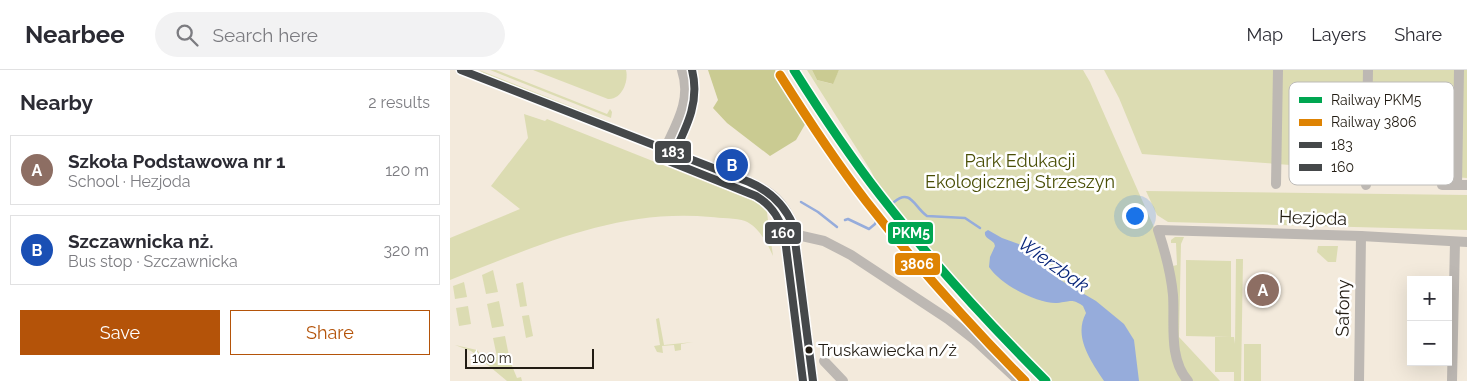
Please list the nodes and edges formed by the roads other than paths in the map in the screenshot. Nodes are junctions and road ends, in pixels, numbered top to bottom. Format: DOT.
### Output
graph roads {
  1 [pos="461,70"];
  2 [pos="682,70"];
  3 [pos="1278,70"];
  4 [pos="1459,70"];
  5 [pos="665,149"];
  6 [pos="1276,184"];
  7 [pos="1442,185"];
  8 [pos="1462,185"];
  9 [pos="1361,236"];
  10 [pos="795,237"];
  11 [pos="1455,242"];
  12 [pos="1467,242"];
  13 [pos="824,361"];
  14 [pos="813,381"];
  15 [pos="843,381"];
  16 [pos="1019,381"];
  17 [pos="1188,381"];
  18 [pos="1358,381"];
  19 [pos="1452,381"];
  1 -- 5 [label="street"];
  2 -- 5 [label="street"];
  3 -- 6 [label="street"];
  4 -- 8 [label="street"];
  5 -- 10 [label="street"];
  7 -- 8 [label="street"];
  9 -- 11 [label="street, Hezjoda"];
  9 -- 17 [label="street, Hezjoda"];
  9 -- 18 [label="street, Safony"];
  10 -- 14 [label="street"];
  10 -- 16 [label="street"];
  11 -- 12 [label="street, Hezjoda"];
  11 -- 19 [label="street"];
  13 -- 15 [label="street"];
}
